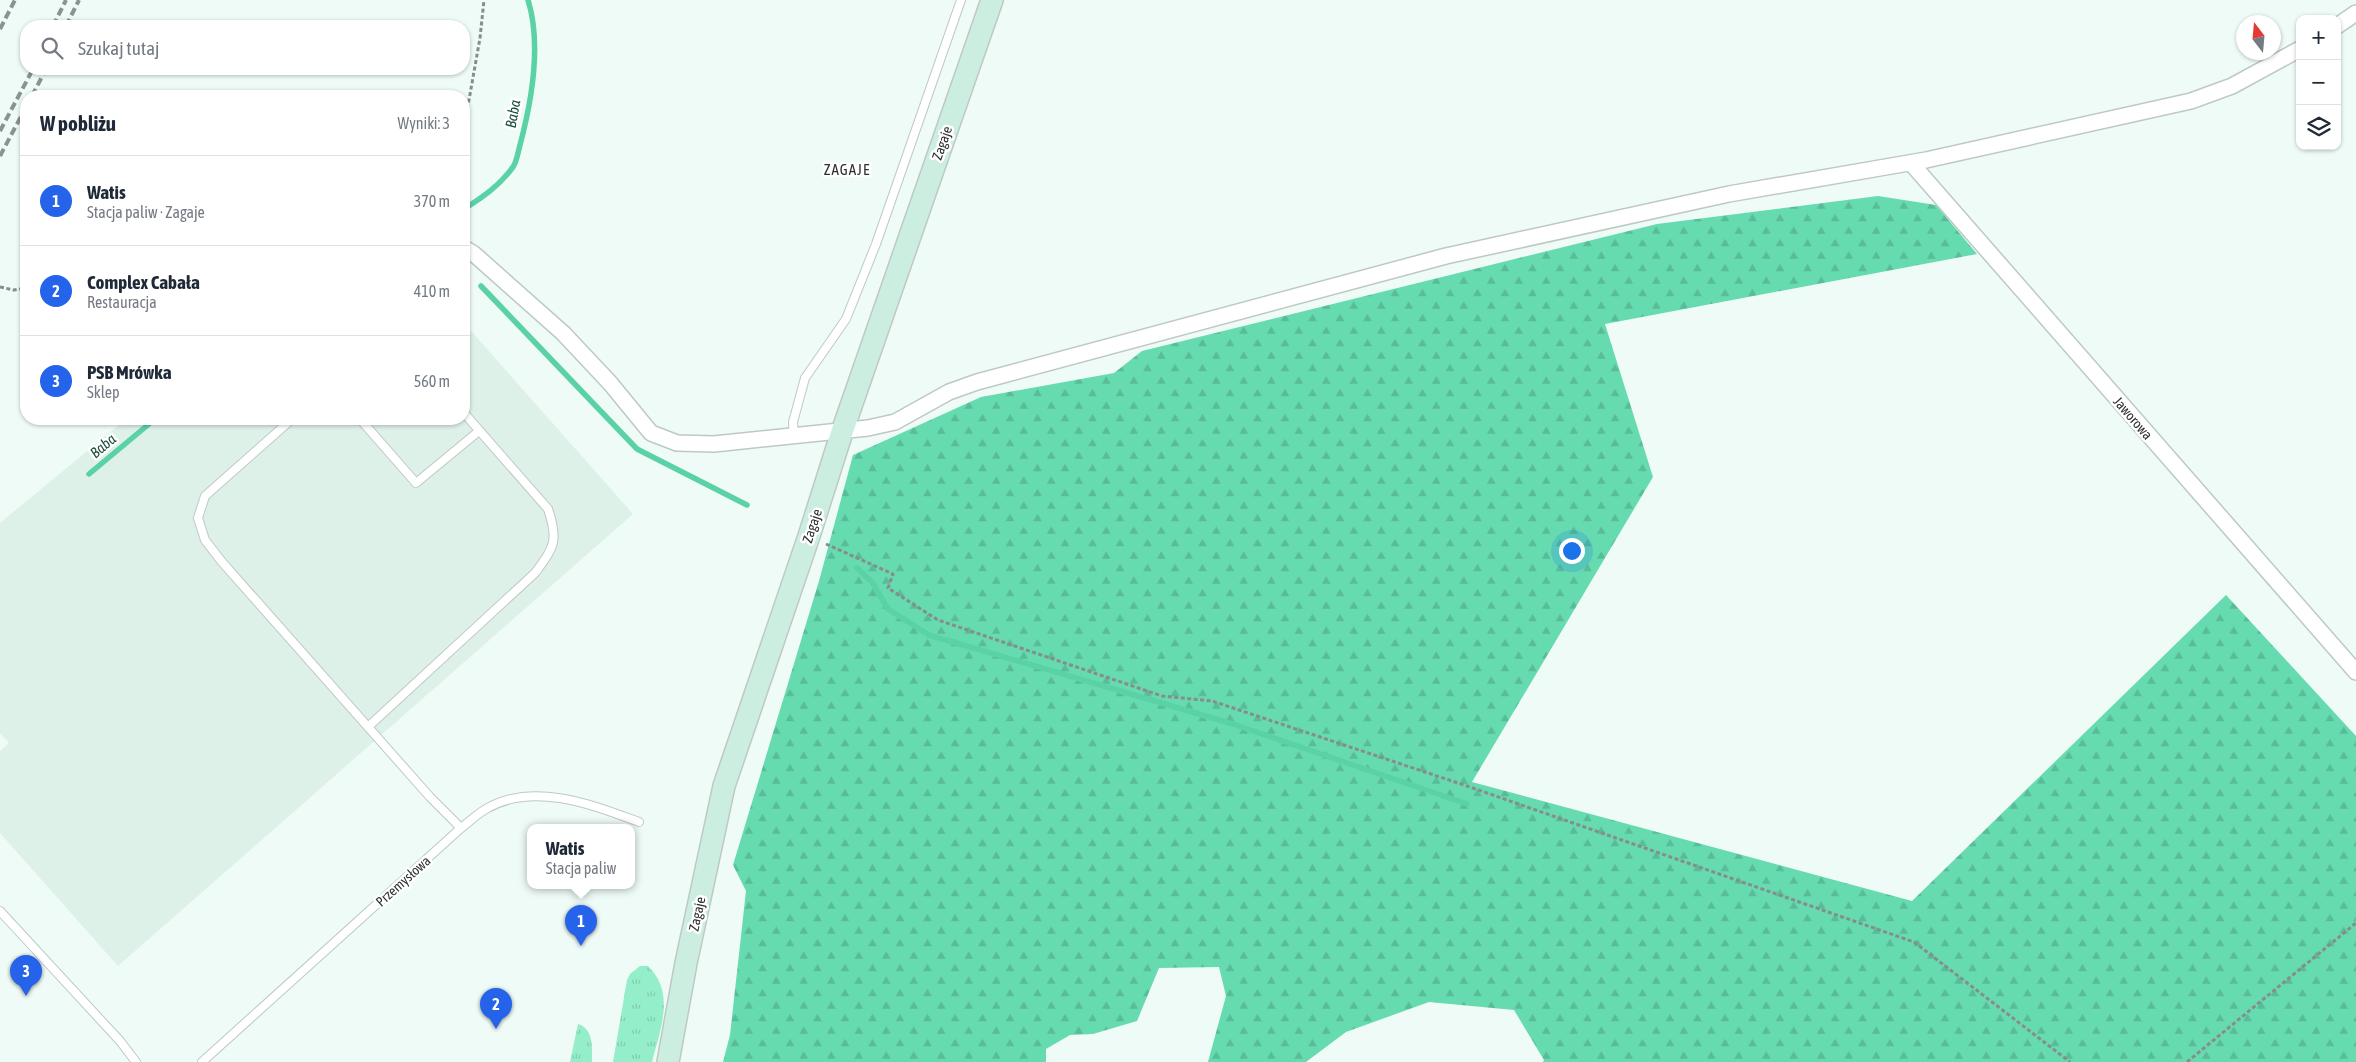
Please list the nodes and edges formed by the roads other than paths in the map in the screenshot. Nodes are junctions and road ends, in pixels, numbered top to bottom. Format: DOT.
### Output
graph roads {
  1 [pos="961,0"];
  2 [pos="992,0"];
  3 [pos="2356,13"];
  4 [pos="2341,23"];
  5 [pos="2296,51"];
  6 [pos="1911,163"];
  7 [pos="470,252"];
  8 [pos="470,420"];
  9 [pos="285,425"];
  10 [pos="365,425"];
  11 [pos="479,431"];
  12 [pos="842,432"];
  13 [pos="794,436"];
  14 [pos="2356,672"];
  15 [pos="369,726"];
  16 [pos="639,822"];
  17 [pos="461,828"];
  18 [pos="0,911"];
  19 [pos="136,1062"];
  20 [pos="202,1062"];
  21 [pos="668,1062"];
  1 -- 13 [label="lane"];
  2 -- 12 [label="main road, Zagaje"];
  3 -- 4 [label="street"];
  5 -- 6 [label="street"];
  6 -- 12 [label="street"];
  6 -- 14 [label="street, Jaworowa"];
  7 -- 13 [label="street"];
  8 -- 11 [label="lane"];
  9 -- 15 [label="lane"];
  10 -- 11 [label="lane"];
  11 -- 15 [label="lane"];
  12 -- 13 [label="street"];
  12 -- 21 [label="main road, Zagaje"];
  15 -- 17 [label="lane"];
  16 -- 17 [label="lane, Przemysłowa"];
  17 -- 20 [label="lane, Przemysłowa"];
  18 -- 19 [label="lane"];
}
